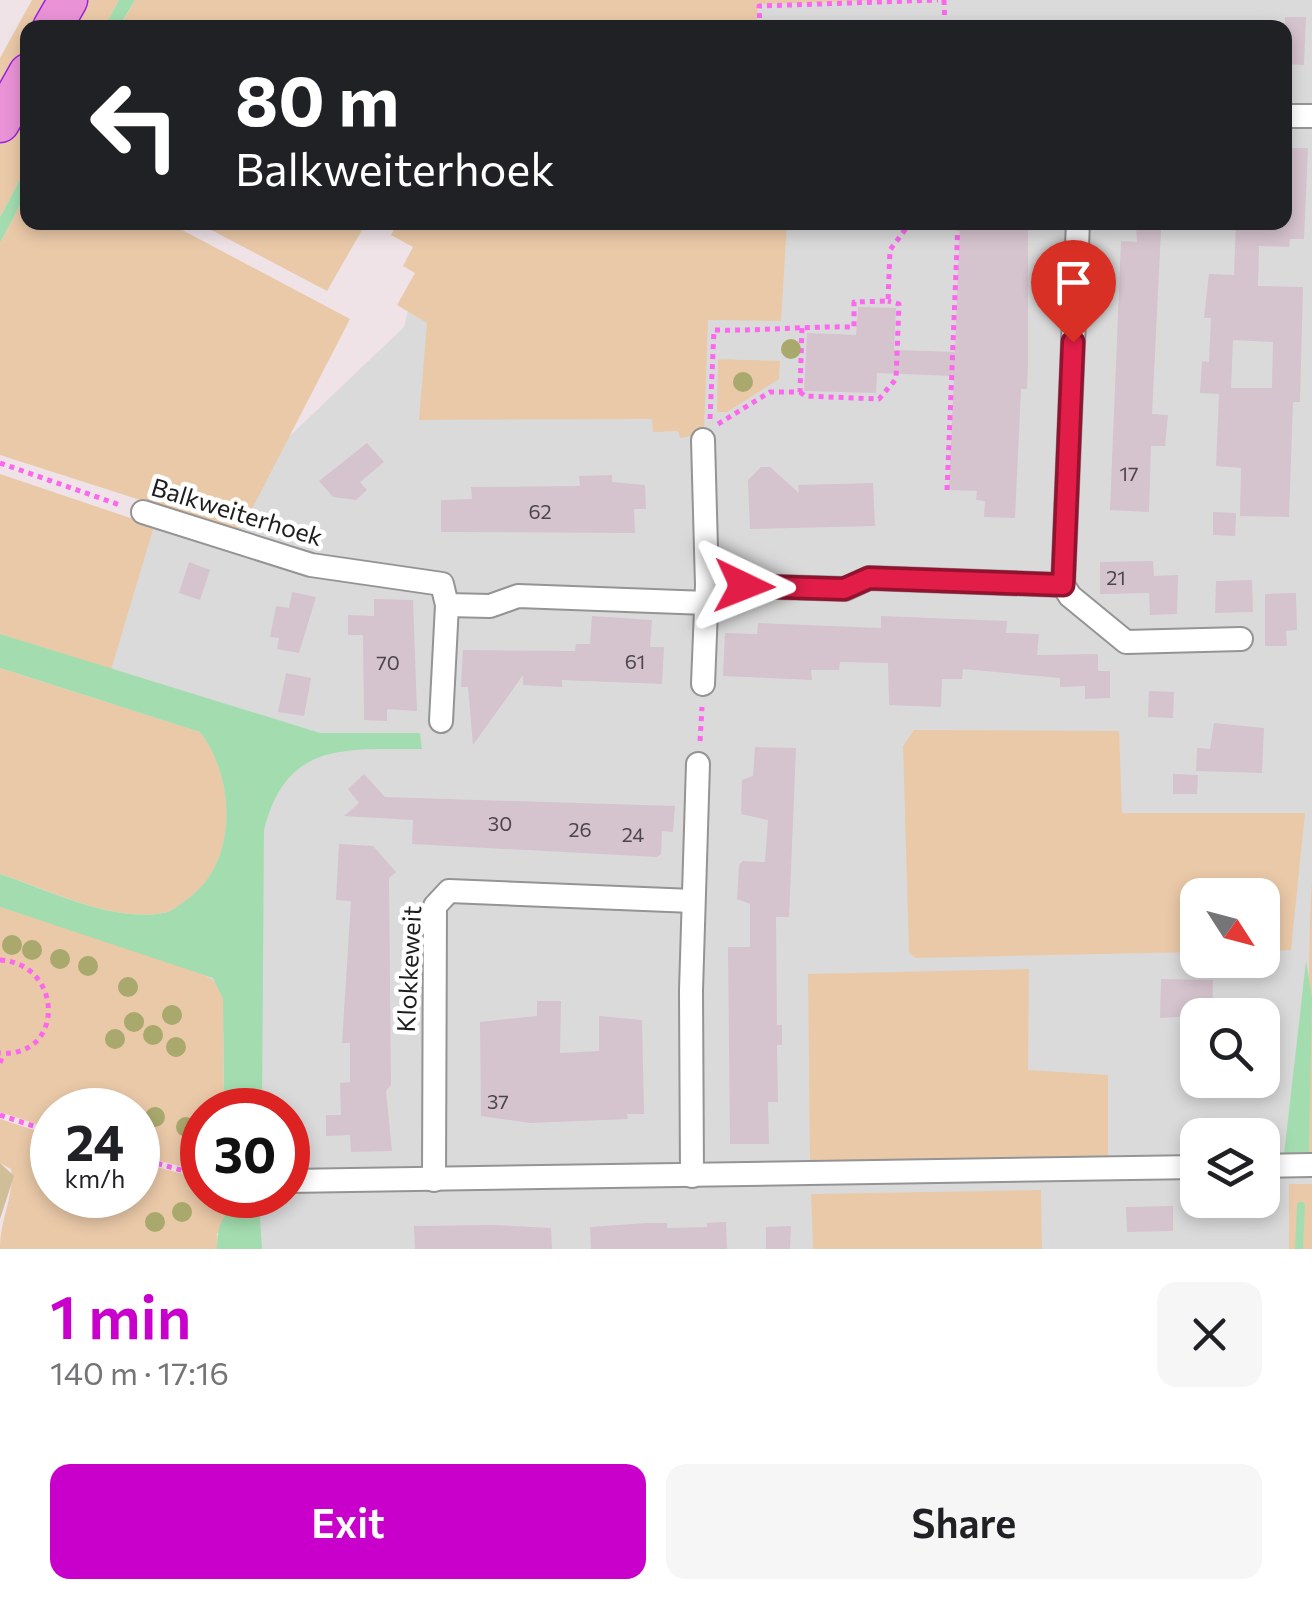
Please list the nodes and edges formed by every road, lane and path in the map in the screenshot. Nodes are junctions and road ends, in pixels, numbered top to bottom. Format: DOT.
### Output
graph roads {
  1 [pos="941,0"];
  2 [pos="760,20"];
  3 [pos="20,87"];
  4 [pos="0,123"];
  5 [pos="905,230"];
  6 [pos="958,230"];
  7 [pos="1078,230"];
  8 [pos="888,301"];
  9 [pos="802,326"];
  10 [pos="800,392"];
  11 [pos="704,440"];
  12 [pos="2,464"];
  13 [pos="0,473"];
  14 [pos="947,490"];
  15 [pos="143,512"];
  16 [pos="1063,585"];
  17 [pos="707,594"];
  18 [pos="447,605"];
  19 [pos="1241,639"];
  20 [pos="703,684"];
  21 [pos="441,722"];
  22 [pos="698,764"];
  23 [pos="693,901"];
  24 [pos="0,960"];
  25 [pos="2,1054"];
  26 [pos="0,1063"];
  27 [pos="0,1115"];
  28 [pos="30,1125"];
  29 [pos="1312,1165"];
  30 [pos="1280,1166"];
  31 [pos="1180,1167"];
  32 [pos="692,1176"];
  33 [pos="434,1180"];
  34 [pos="310,1181"];
  1 -- 2 [label="path"];
  3 -- 4 [label="highway"];
  5 -- 8 [label="path"];
  6 -- 14 [label="path"];
  7 -- 16 [label="street"];
  8 -- 9 [label="path"];
  8 -- 10 [label="path"];
  9 -- 10 [label="path"];
  9 -- 10 [label="path"];
  11 -- 17 [label="street"];
  12 -- 13 [label="path"];
  12 -- 15 [label="path, Balkweiterhoek"];
  15 -- 18 [label="street, Balkweiterhoek"];
  16 -- 17 [label="street"];
  16 -- 19 [label="street"];
  17 -- 18 [label="street"];
  17 -- 20 [label="street"];
  18 -- 21 [label="street"];
  20 -- 22 [label="path"];
  22 -- 23 [label="street"];
  23 -- 32 [label="street"];
  23 -- 33 [label="street, Klokkeweit"];
  24 -- 25 [label="path"];
  25 -- 26 [label="path"];
  27 -- 28 [label="path"];
  29 -- 30 [label="street"];
  31 -- 32 [label="street"];
  32 -- 33 [label="street"];
  33 -- 34 [label="street"];
}
